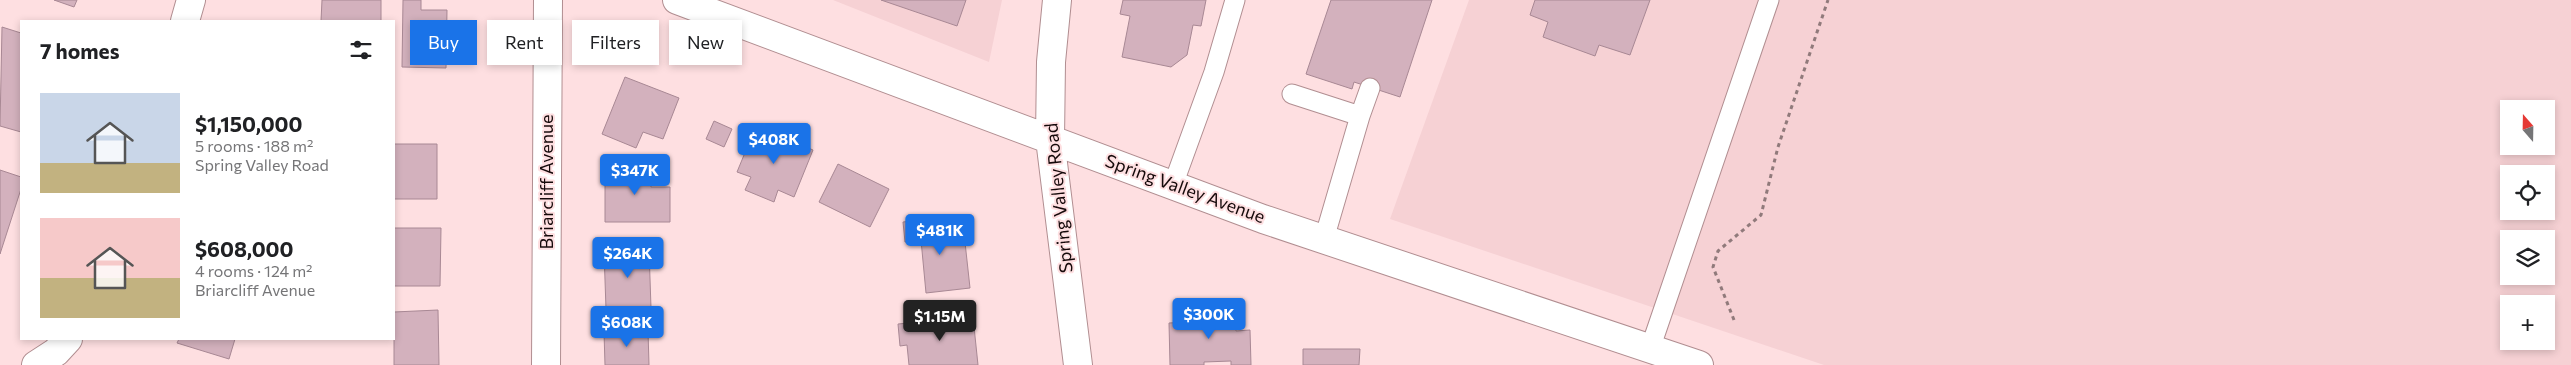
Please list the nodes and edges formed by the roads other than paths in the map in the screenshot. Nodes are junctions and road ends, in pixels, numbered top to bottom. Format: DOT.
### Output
graph roads {
  1 [pos="191,0"];
  2 [pos="548,0"];
  3 [pos="677,0"];
  4 [pos="1057,0"];
  5 [pos="1235,0"];
  6 [pos="1769,0"];
  7 [pos="185,20"];
  8 [pos="1370,88"];
  9 [pos="1292,94"];
  10 [pos="1360,116"];
  11 [pos="1050,139"];
  12 [pos="1173,185"];
  13 [pos="1324,239"];
  14 [pos="67,340"];
  15 [pos="1650,349"];
  16 [pos="36,365"];
  17 [pos="546,365"];
  18 [pos="1078,365"];
  19 [pos="1699,365"];
  1 -- 7 [label="street"];
  2 -- 17 [label="street, Briarcliff Avenue"];
  3 -- 11 [label="street, Spring Valley Avenue"];
  4 -- 11 [label="street, Spring Valley Road"];
  5 -- 12 [label="lane"];
  6 -- 15 [label="lane"];
  8 -- 10 [label="lane"];
  9 -- 10 [label="lane"];
  10 -- 13 [label="lane"];
  11 -- 12 [label="street, Spring Valley Avenue"];
  11 -- 18 [label="street, Spring Valley Road"];
  12 -- 13 [label="street, Spring Valley Avenue"];
  13 -- 15 [label="street, Spring Valley Avenue"];
  14 -- 16 [label="street"];
  15 -- 19 [label="street, Spring Valley Avenue"];
}
